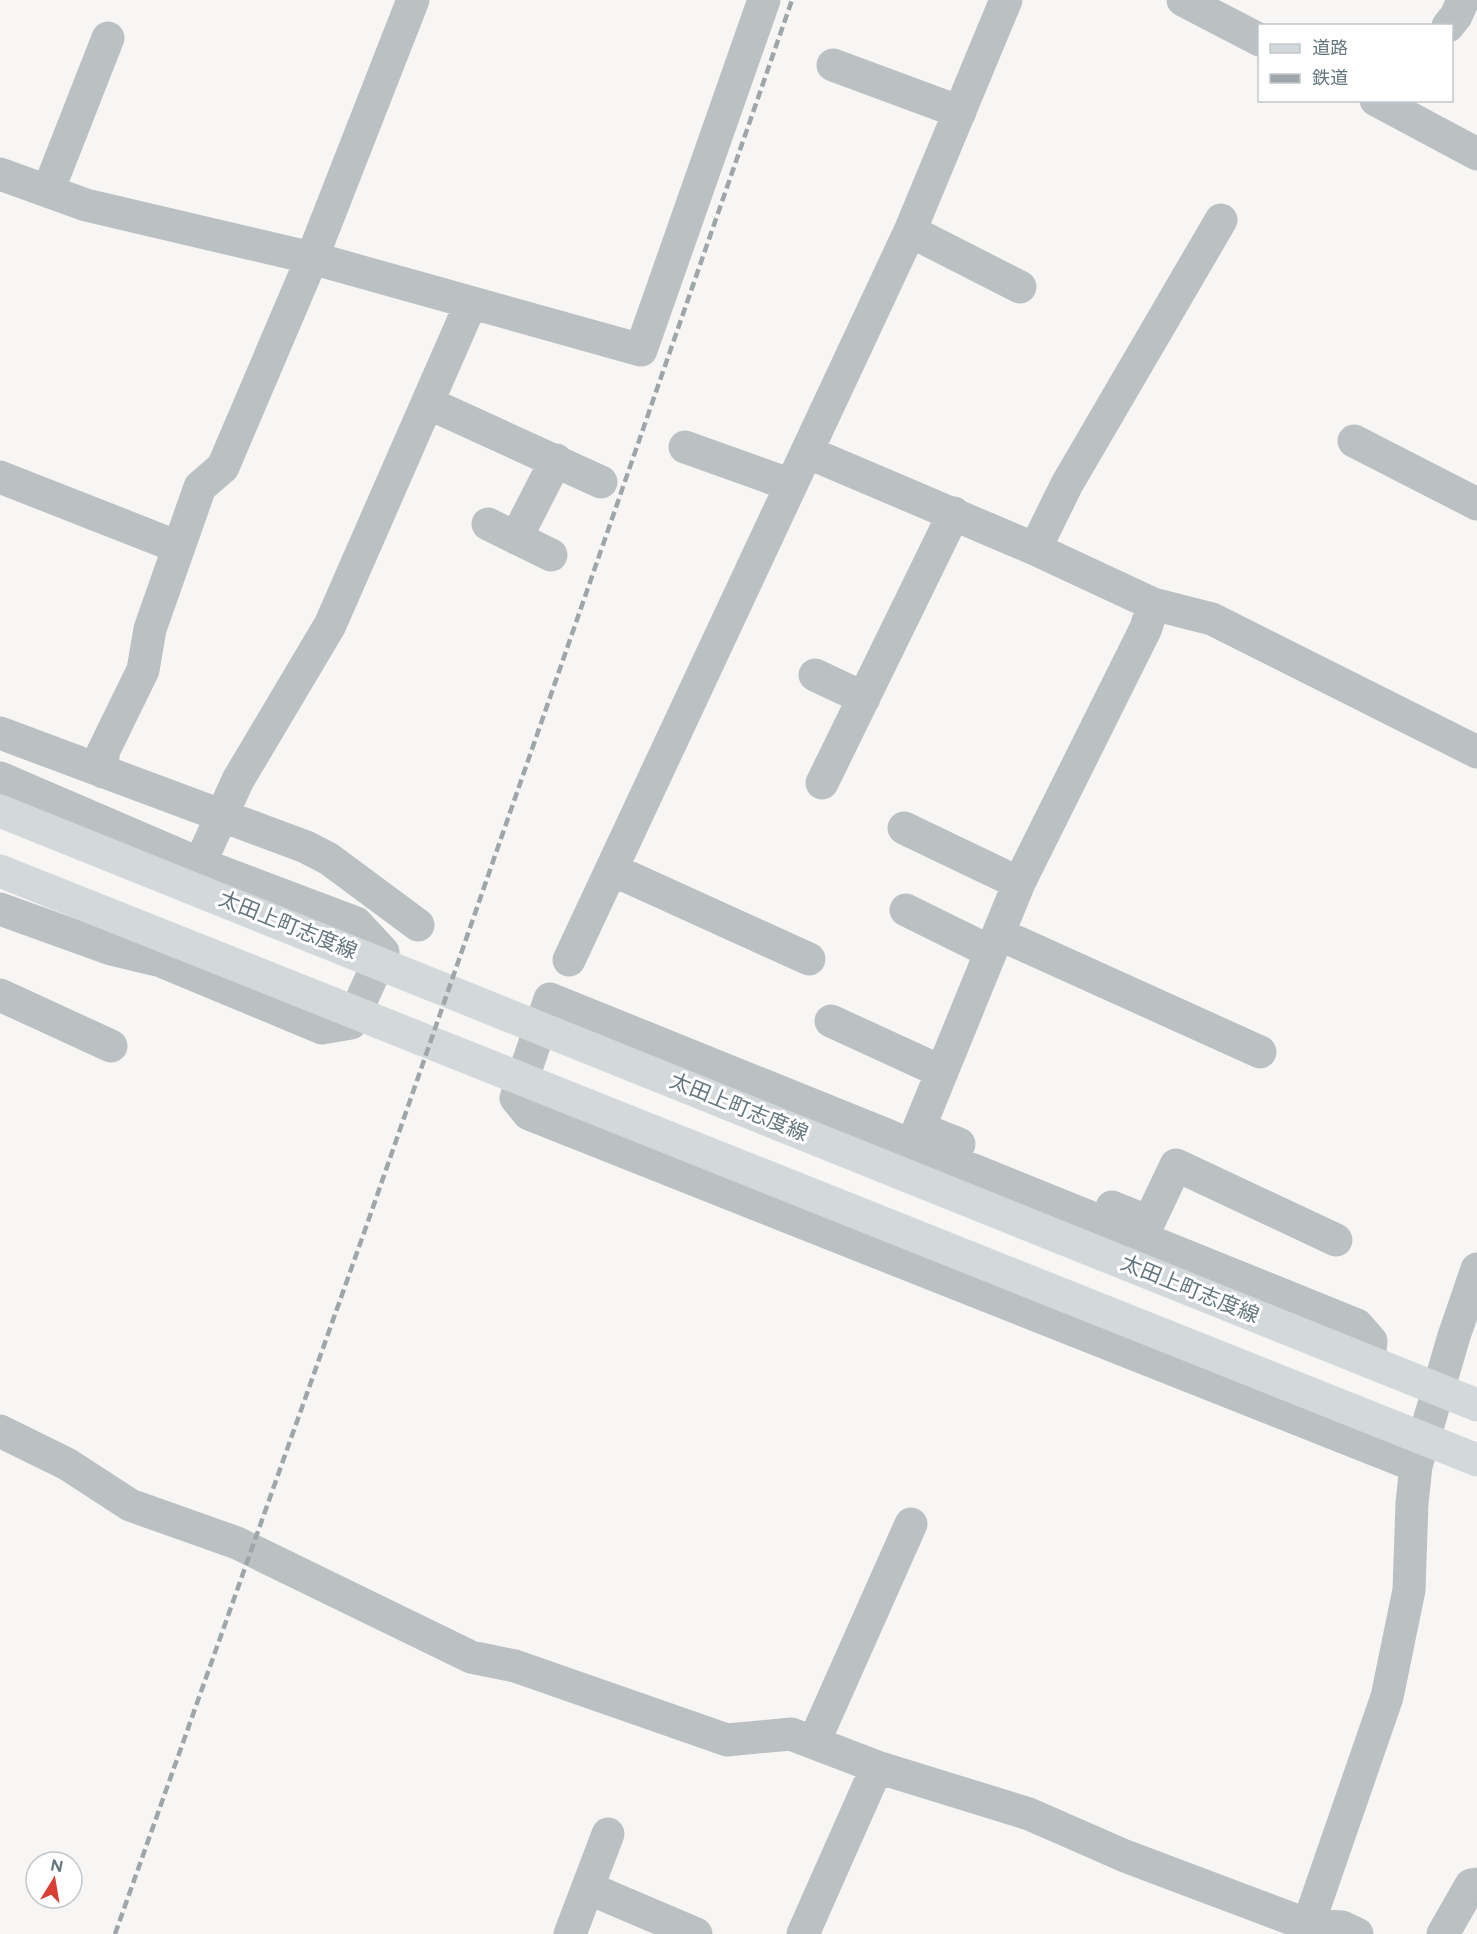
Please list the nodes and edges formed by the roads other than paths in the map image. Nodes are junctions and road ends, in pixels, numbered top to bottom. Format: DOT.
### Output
graph roads {
  1 [pos="413,0"];
  2 [pos="764,0"];
  3 [pos="1006,0"];
  4 [pos="1183,0"];
  5 [pos="1462,0"];
  6 [pos="1450,24"];
  7 [pos="108,38"];
  8 [pos="1258,39"];
  9 [pos="832,65"];
  10 [pos="1380,102"];
  11 [pos="960,112"];
  12 [pos="1477,154"];
  13 [pos="0,174"];
  14 [pos="48,191"];
  15 [pos="1221,220"];
  16 [pos="910,231"];
  17 [pos="312,258"];
  18 [pos="1020,287"];
  19 [pos="471,303"];
  20 [pos="428,403"];
  21 [pos="1354,441"];
  22 [pos="685,447"];
  23 [pos="807,452"];
  24 [pos="556,460"];
  25 [pos="0,477"];
  26 [pos="602,482"];
  27 [pos="791,485"];
  28 [pos="1477,504"];
  29 [pos="954,513"];
  30 [pos="178,547"];
  31 [pos="1035,549"];
  32 [pos="551,555"];
  33 [pos="1153,604"];
  34 [pos="815,675"];
  35 [pos="864,698"];
  36 [pos="0,733"];
  37 [pos="1477,752"];
  38 [pos="103,772"];
  39 [pos="0,778"];
  40 [pos="822,783"];
  41 [pos="0,811"];
  42 [pos="220,814"];
  43 [pos="904,828"];
  44 [pos="206,850"];
  45 [pos="613,870"];
  46 [pos="0,871"];
  47 [pos="1019,883"];
  48 [pos="0,909"];
  49 [pos="906,910"];
  50 [pos="418,925"];
  51 [pos="995,943"];
  52 [pos="809,959"];
  53 [pos="569,960"];
  54 [pos="0,995"];
  55 [pos="831,1021"];
  56 [pos="111,1046"];
  57 [pos="1260,1052"];
  58 [pos="942,1072"];
  59 [pos="1336,1240"];
  60 [pos="1477,1269"];
  61 [pos="1369,1361"];
  62 [pos="1440,1390"];
  63 [pos="1477,1405"];
  64 [pos="0,1431"];
  65 [pos="1420,1452"];
  66 [pos="1477,1460"];
  67 [pos="911,1524"];
  68 [pos="814,1742"];
  69 [pos="878,1767"];
  70 [pos="608,1834"];
  71 [pos="1477,1884"];
  72 [pos="588,1888"];
  73 [pos="1308,1925"];
  74 [pos="570,1934"];
  75 [pos="696,1934"];
  76 [pos="804,1934"];
  77 [pos="1357,1934"];
  78 [pos="1443,1934"];
  1 -- 17 [label="street"];
  2 -- 19 [label="street"];
  3 -- 11 [label="street"];
  4 -- 8 [label="street"];
  5 -- 6 [label="street"];
  7 -- 14 [label="street"];
  9 -- 11 [label="street"];
  10 -- 12 [label="street"];
  11 -- 16 [label="street"];
  13 -- 14 [label="street"];
  14 -- 17 [label="street"];
  15 -- 31 [label="street"];
  16 -- 18 [label="street"];
  16 -- 23 [label="street"];
  17 -- 19 [label="street"];
  17 -- 30 [label="street"];
  19 -- 20 [label="street"];
  20 -- 24 [label="street"];
  20 -- 42 [label="street"];
  21 -- 28 [label="street"];
  22 -- 27 [label="street"];
  23 -- 27 [label="street"];
  23 -- 29 [label="street"];
  24 -- 26 [label="street"];
  24 -- 32 [label="street"];
  25 -- 30 [label="street"];
  27 -- 45 [label="street"];
  29 -- 31 [label="street"];
  29 -- 35 [label="street"];
  30 -- 38 [label="street"];
  31 -- 33 [label="street"];
  33 -- 37 [label="street"];
  33 -- 47 [label="street"];
  34 -- 35 [label="street"];
  35 -- 40 [label="street"];
  36 -- 38 [label="street"];
  38 -- 42 [label="street"];
  39 -- 48 [label="street"];
  41 -- 61 [label="main road, 太田上町志度線"];
  42 -- 44 [label="street"];
  42 -- 50 [label="street"];
  43 -- 47 [label="street"];
  45 -- 52 [label="street"];
  45 -- 53 [label="street"];
  46 -- 65 [label="main road"];
  47 -- 51 [label="street"];
  49 -- 51 [label="street"];
  51 -- 57 [label="street"];
  51 -- 58 [label="street"];
  54 -- 56 [label="street"];
  55 -- 58 [label="street"];
  58 -- 59 [label="street"];
  60 -- 62 [label="street"];
  61 -- 62 [label="main road, 太田上町志度線"];
  61 -- 65 [label="street"];
  62 -- 63 [label="main road, 太田上町志度線"];
  62 -- 65 [label="street"];
  64 -- 68 [label="street"];
  65 -- 66 [label="main road"];
  65 -- 73 [label="street"];
  67 -- 68 [label="street"];
  68 -- 69 [label="street"];
  69 -- 73 [label="street"];
  69 -- 76 [label="street"];
  70 -- 72 [label="street"];
  71 -- 78 [label="street"];
  72 -- 74 [label="street"];
  72 -- 75 [label="street"];
  73 -- 77 [label="street"];
}
